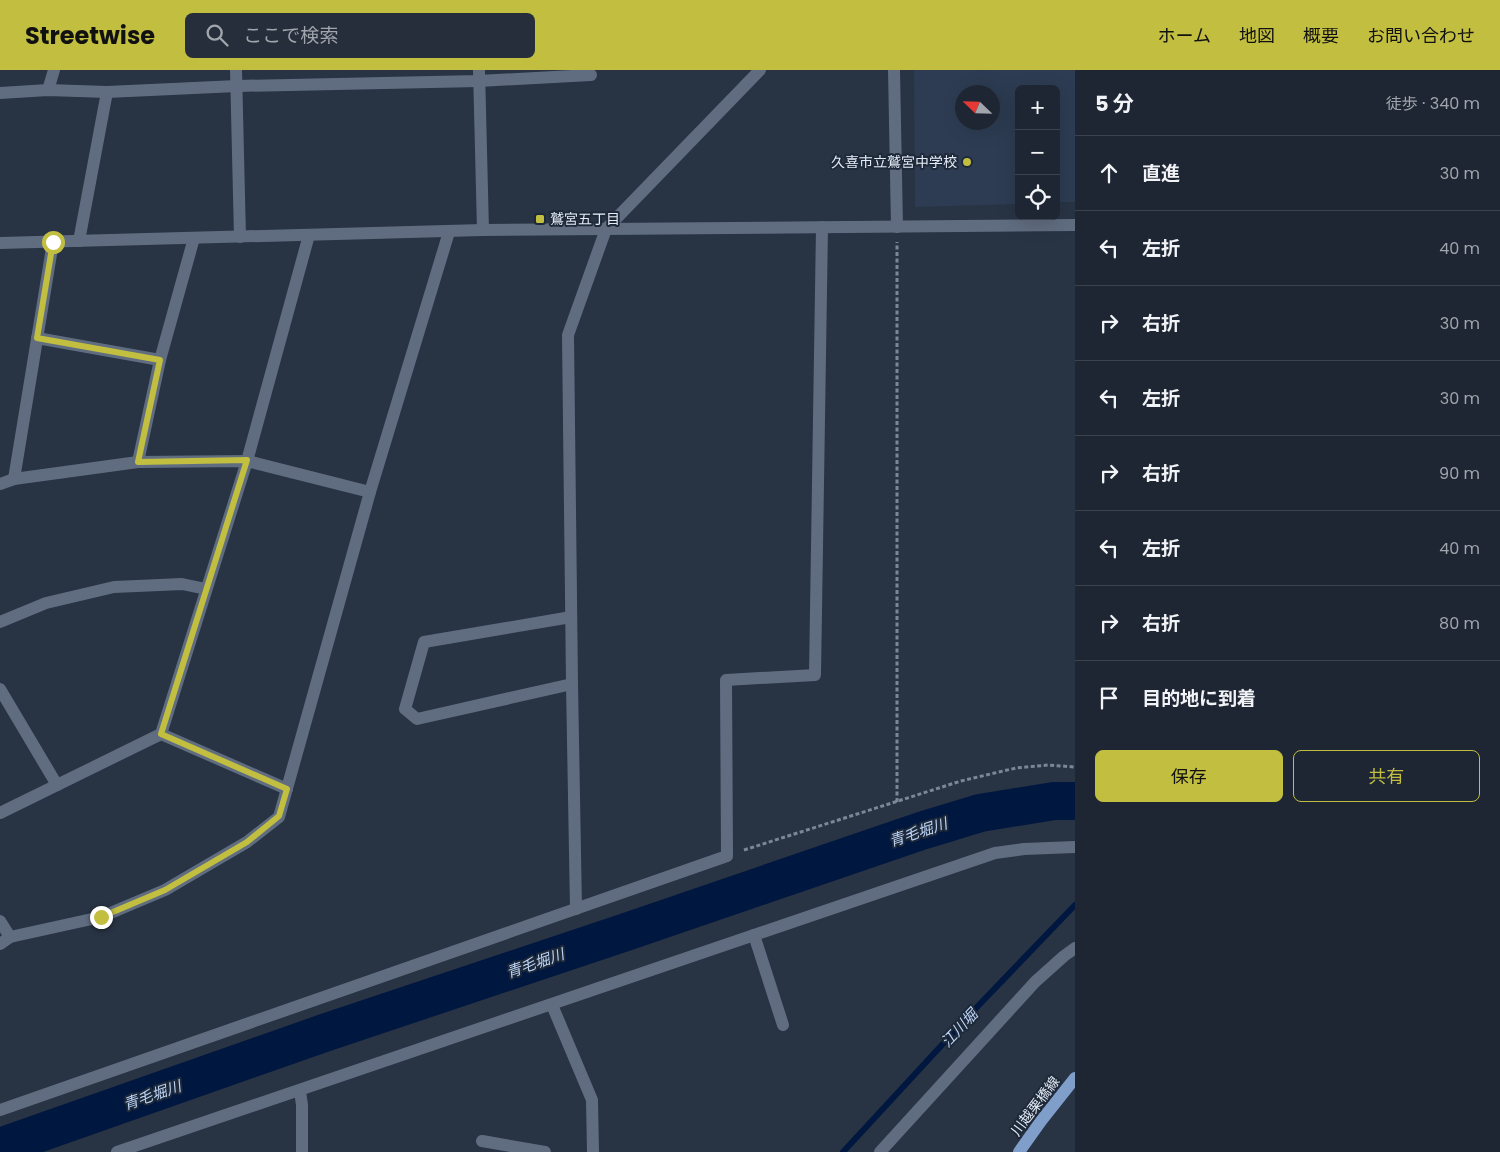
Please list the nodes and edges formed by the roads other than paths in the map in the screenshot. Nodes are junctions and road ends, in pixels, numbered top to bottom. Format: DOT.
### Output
graph roads {
  1 [pos="54,70"];
  2 [pos="236,70"];
  3 [pos="760,70"];
  4 [pos="894,70"];
  5 [pos="479,75"];
  6 [pos="591,75"];
  7 [pos="236,86"];
  8 [pos="48,90"];
  9 [pos="107,92"];
  10 [pos="0,93"];
  11 [pos="1075,225"];
  12 [pos="822,227"];
  13 [pos="897,227"];
  14 [pos="606,229"];
  15 [pos="483,230"];
  16 [pos="449,232"];
  17 [pos="309,235"];
  18 [pos="240,237"];
  19 [pos="194,238"];
  20 [pos="79,241"];
  21 [pos="53,242"];
  22 [pos="0,243"];
  23 [pos="37,338"];
  24 [pos="160,360"];
  25 [pos="247,460"];
  26 [pos="138,462"];
  27 [pos="14,479"];
  28 [pos="0,484"];
  29 [pos="370,492"];
  30 [pos="206,589"];
  31 [pos="571,617"];
  32 [pos="0,622"];
  33 [pos="572,684"];
  34 [pos="0,689"];
  35 [pos="161,734"];
  36 [pos="57,785"];
  37 [pos="287,789"];
  38 [pos="0,813"];
  39 [pos="1075,848"];
  40 [pos="576,910"];
  41 [pos="0,921"];
  42 [pos="754,935"];
  43 [pos="5,940"];
  44 [pos="1075,948"];
  45 [pos="552,1005"];
  46 [pos="783,1025"];
  47 [pos="1075,1078"];
  48 [pos="300,1091"];
  49 [pos="0,1110"];
  50 [pos="482,1141"];
  51 [pos="117,1152"];
  52 [pos="302,1152"];
  53 [pos="545,1152"];
  54 [pos="594,1152"];
  55 [pos="880,1152"];
  56 [pos="1020,1152"];
  1 -- 8 [label="street"];
  2 -- 7 [label="street"];
  3 -- 14 [label="street"];
  4 -- 13 [label="street"];
  5 -- 6 [label="street"];
  5 -- 7 [label="street"];
  5 -- 15 [label="street"];
  7 -- 9 [label="street"];
  7 -- 18 [label="street"];
  8 -- 9 [label="street"];
  8 -- 10 [label="street"];
  9 -- 20 [label="street"];
  11 -- 13 [label="street"];
  12 -- 13 [label="street"];
  12 -- 14 [label="street"];
  12 -- 40 [label="street"];
  14 -- 15 [label="street"];
  14 -- 31 [label="street"];
  15 -- 16 [label="street"];
  16 -- 17 [label="street"];
  16 -- 29 [label="street"];
  17 -- 18 [label="street"];
  17 -- 25 [label="street"];
  18 -- 19 [label="street"];
  19 -- 20 [label="street"];
  19 -- 24 [label="street"];
  20 -- 21 [label="street"];
  21 -- 22 [label="street"];
  21 -- 23 [label="street"];
  23 -- 24 [label="street"];
  23 -- 27 [label="street"];
  24 -- 26 [label="street"];
  25 -- 26 [label="street"];
  25 -- 29 [label="street"];
  25 -- 30 [label="street"];
  26 -- 27 [label="street"];
  27 -- 28 [label="street"];
  29 -- 37 [label="street"];
  30 -- 32 [label="street"];
  30 -- 35 [label="street"];
  31 -- 33 [label="street"];
  31 -- 33 [label="street"];
  33 -- 40 [label="street"];
  34 -- 36 [label="street"];
  35 -- 36 [label="street"];
  35 -- 37 [label="street"];
  36 -- 38 [label="street"];
  37 -- 43 [label="street"];
  39 -- 42 [label="street"];
  40 -- 49 [label="street"];
  41 -- 43 [label="street"];
  42 -- 45 [label="street"];
  42 -- 46 [label="street"];
  44 -- 55 [label="street"];
  45 -- 48 [label="street"];
  45 -- 54 [label="street"];
  47 -- 56 [label="main road, 川越栗橋線"];
  48 -- 51 [label="street"];
  48 -- 52 [label="street"];
  50 -- 53 [label="street"];
}
